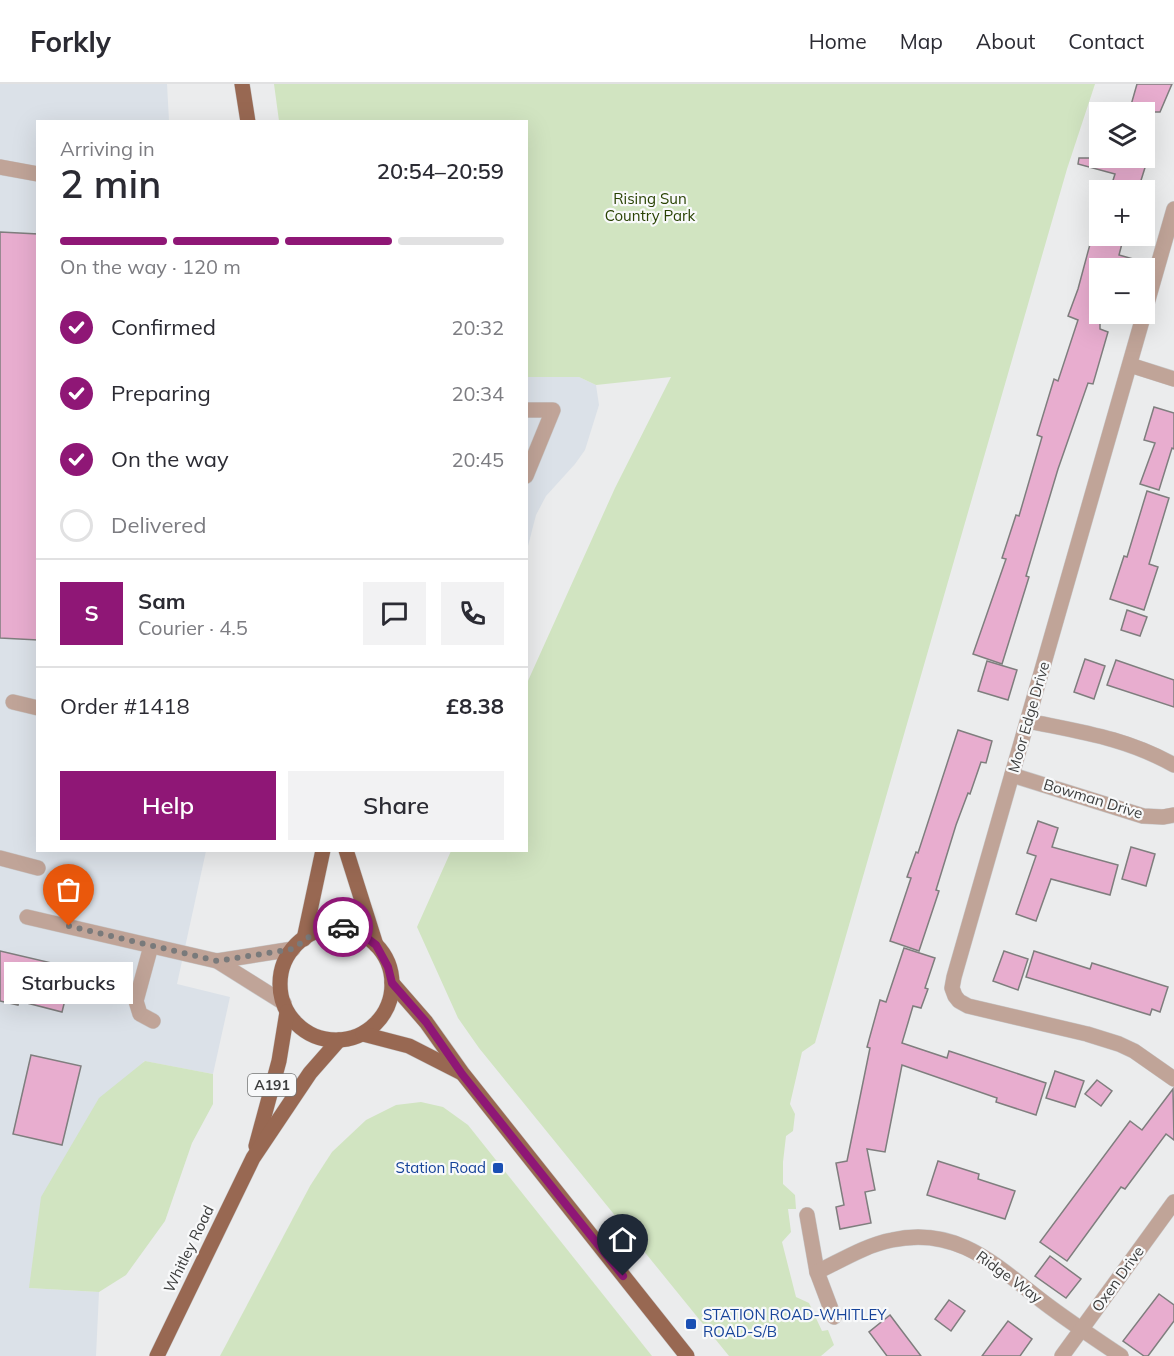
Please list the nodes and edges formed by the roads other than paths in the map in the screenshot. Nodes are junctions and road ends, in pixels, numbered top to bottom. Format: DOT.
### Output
graph roads {
  1 [pos="242,84"];
  2 [pos="248,120"];
  3 [pos="0,166"];
  4 [pos="36,174"];
  5 [pos="1174,209"];
  6 [pos="1130,365"];
  7 [pos="1174,379"];
  8 [pos="528,410"];
  9 [pos="528,471"];
  10 [pos="13,702"];
  11 [pos="36,708"];
  12 [pos="1028,721"];
  13 [pos="1174,765"];
  14 [pos="1012,775"];
  15 [pos="1174,815"];
  16 [pos="322,852"];
  17 [pos="347,852"];
  18 [pos="0,858"];
  19 [pos="38,868"];
  20 [pos="27,916"];
  21 [pos="298,944"];
  22 [pos="376,945"];
  23 [pos="151,946"];
  24 [pos="217,961"];
  25 [pos="392,983"];
  26 [pos="285,1008"];
  27 [pos="153,1021"];
  28 [pos="363,1034"];
  29 [pos="339,1040"];
  30 [pos="462,1074"];
  31 [pos="1174,1079"];
  32 [pos="253,1158"];
  33 [pos="1174,1202"];
  34 [pos="807,1215"];
  35 [pos="817,1272"];
  36 [pos="834,1317"];
  37 [pos="1082,1329"];
  38 [pos="157,1356"];
  39 [pos="687,1356"];
  40 [pos="1062,1356"];
  41 [pos="1121,1356"];
  1 -- 2 [label="main road"];
  3 -- 4 [label="street"];
  5 -- 6 [label="street, Moor Edge Drive"];
  6 -- 7 [label="street"];
  6 -- 12 [label="street, Moor Edge Drive"];
  8 -- 9 [label="street"];
  10 -- 11 [label="street"];
  12 -- 13 [label="street"];
  12 -- 14 [label="street, Moor Edge Drive"];
  14 -- 15 [label="street, Bowman Drive"];
  14 -- 31 [label="street, Moor Edge Drive"];
  16 -- 21 [label="main road, A191"];
  17 -- 22 [label="main road"];
  18 -- 19 [label="street"];
  20 -- 23 [label="street"];
  21 -- 22 [label="main road"];
  21 -- 24 [label="street"];
  21 -- 26 [label="main road, A191"];
  22 -- 25 [label="main road"];
  23 -- 24 [label="street"];
  23 -- 27 [label="street"];
  24 -- 26 [label="street"];
  25 -- 28 [label="main road"];
  25 -- 30 [label="main road"];
  26 -- 29 [label="main road"];
  26 -- 32 [label="main road, Whitley Road / A191"];
  28 -- 29 [label="main road"];
  28 -- 30 [label="main road"];
  29 -- 32 [label="main road, Whitley Road / A191"];
  30 -- 39 [label="main road"];
  32 -- 38 [label="main road, Whitley Road / A191"];
  33 -- 37 [label="street, Oxen Drive"];
  34 -- 35 [label="street"];
  35 -- 36 [label="street"];
  35 -- 37 [label="street, Ridge Way"];
  37 -- 40 [label="street, Oxen Drive"];
  37 -- 41 [label="street, Ridge Way"];
}
